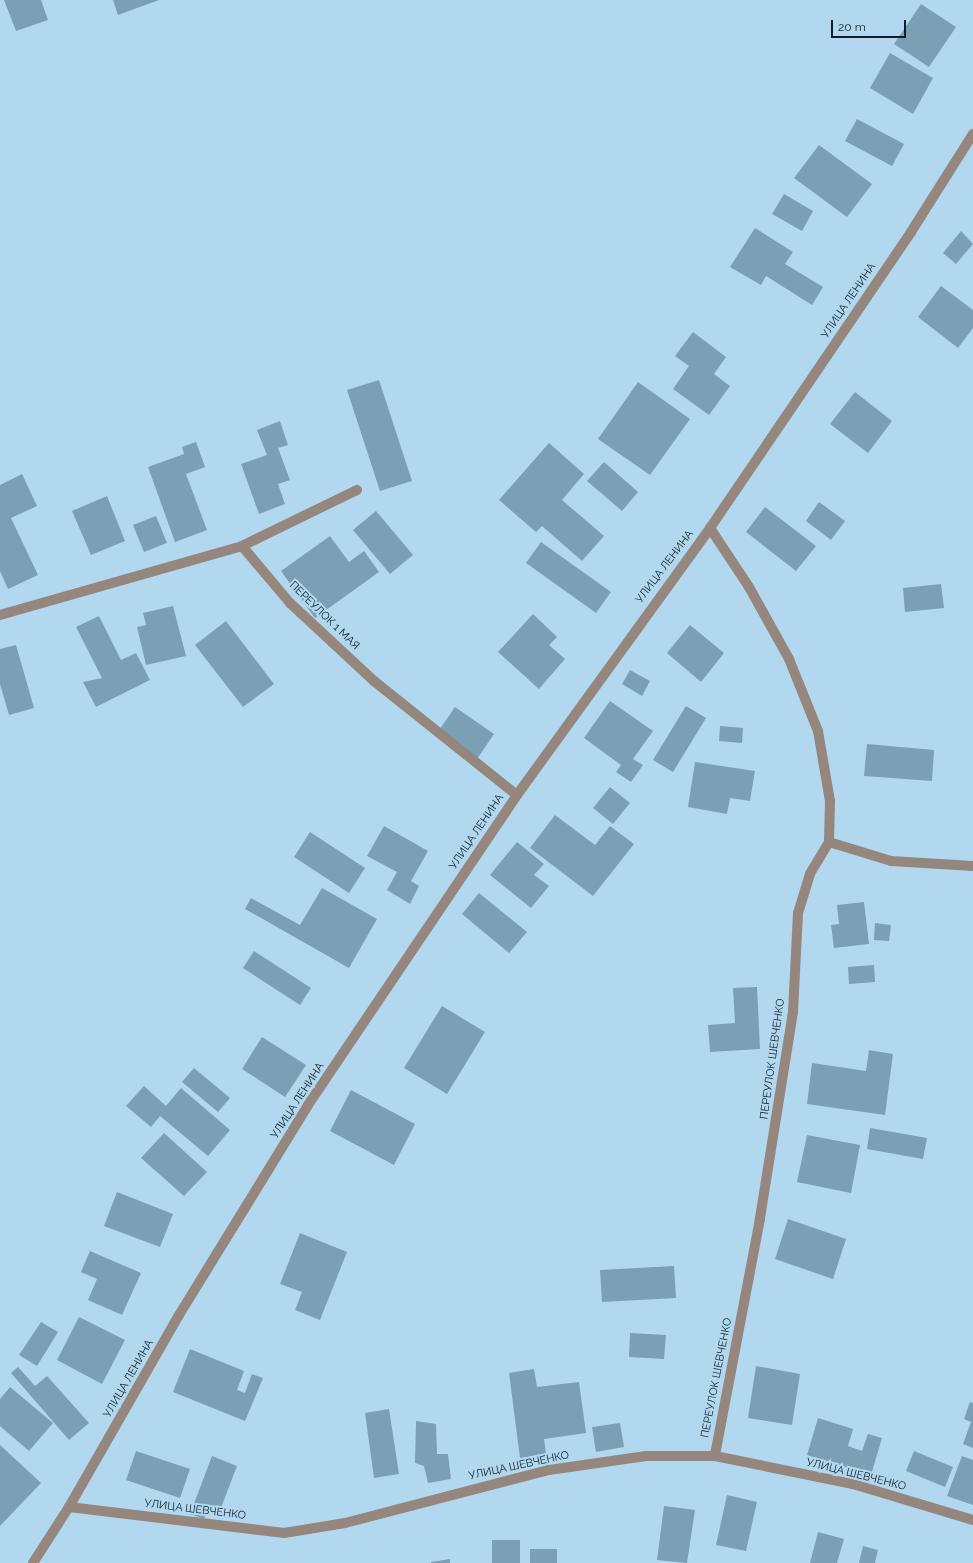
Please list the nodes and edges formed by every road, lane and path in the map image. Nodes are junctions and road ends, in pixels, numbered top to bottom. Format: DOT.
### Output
graph roads {
  1 [pos="973,134"];
  2 [pos="357,490"];
  3 [pos="710,528"];
  4 [pos="242,546"];
  5 [pos="0,615"];
  6 [pos="517,795"];
  7 [pos="829,842"];
  8 [pos="973,866"];
  9 [pos="715,1456"];
  10 [pos="69,1506"];
  11 [pos="973,1520"];
  12 [pos="33,1563"];
  1 -- 3 [label="street, УЛИЦА ЛЕНИНА"];
  2 -- 4 [label="street"];
  3 -- 6 [label="street, УЛИЦА ЛЕНИНА"];
  3 -- 7 [label="street, ПЕРЕУЛОК ШЕВЧЕНКО"];
  4 -- 5 [label="street"];
  4 -- 6 [label="street, ПЕРЕУЛОК 1 МАЯ"];
  6 -- 10 [label="street, УЛИЦА ЛЕНИНА"];
  7 -- 8 [label="street"];
  7 -- 9 [label="street, ПЕРЕУЛОК ШЕВЧЕНКО"];
  9 -- 10 [label="street, УЛИЦА ШЕВЧЕНКО"];
  9 -- 11 [label="street, УЛИЦА ШЕВЧЕНКО"];
  10 -- 12 [label="street, УЛИЦА ЛЕНИНА"];
}
